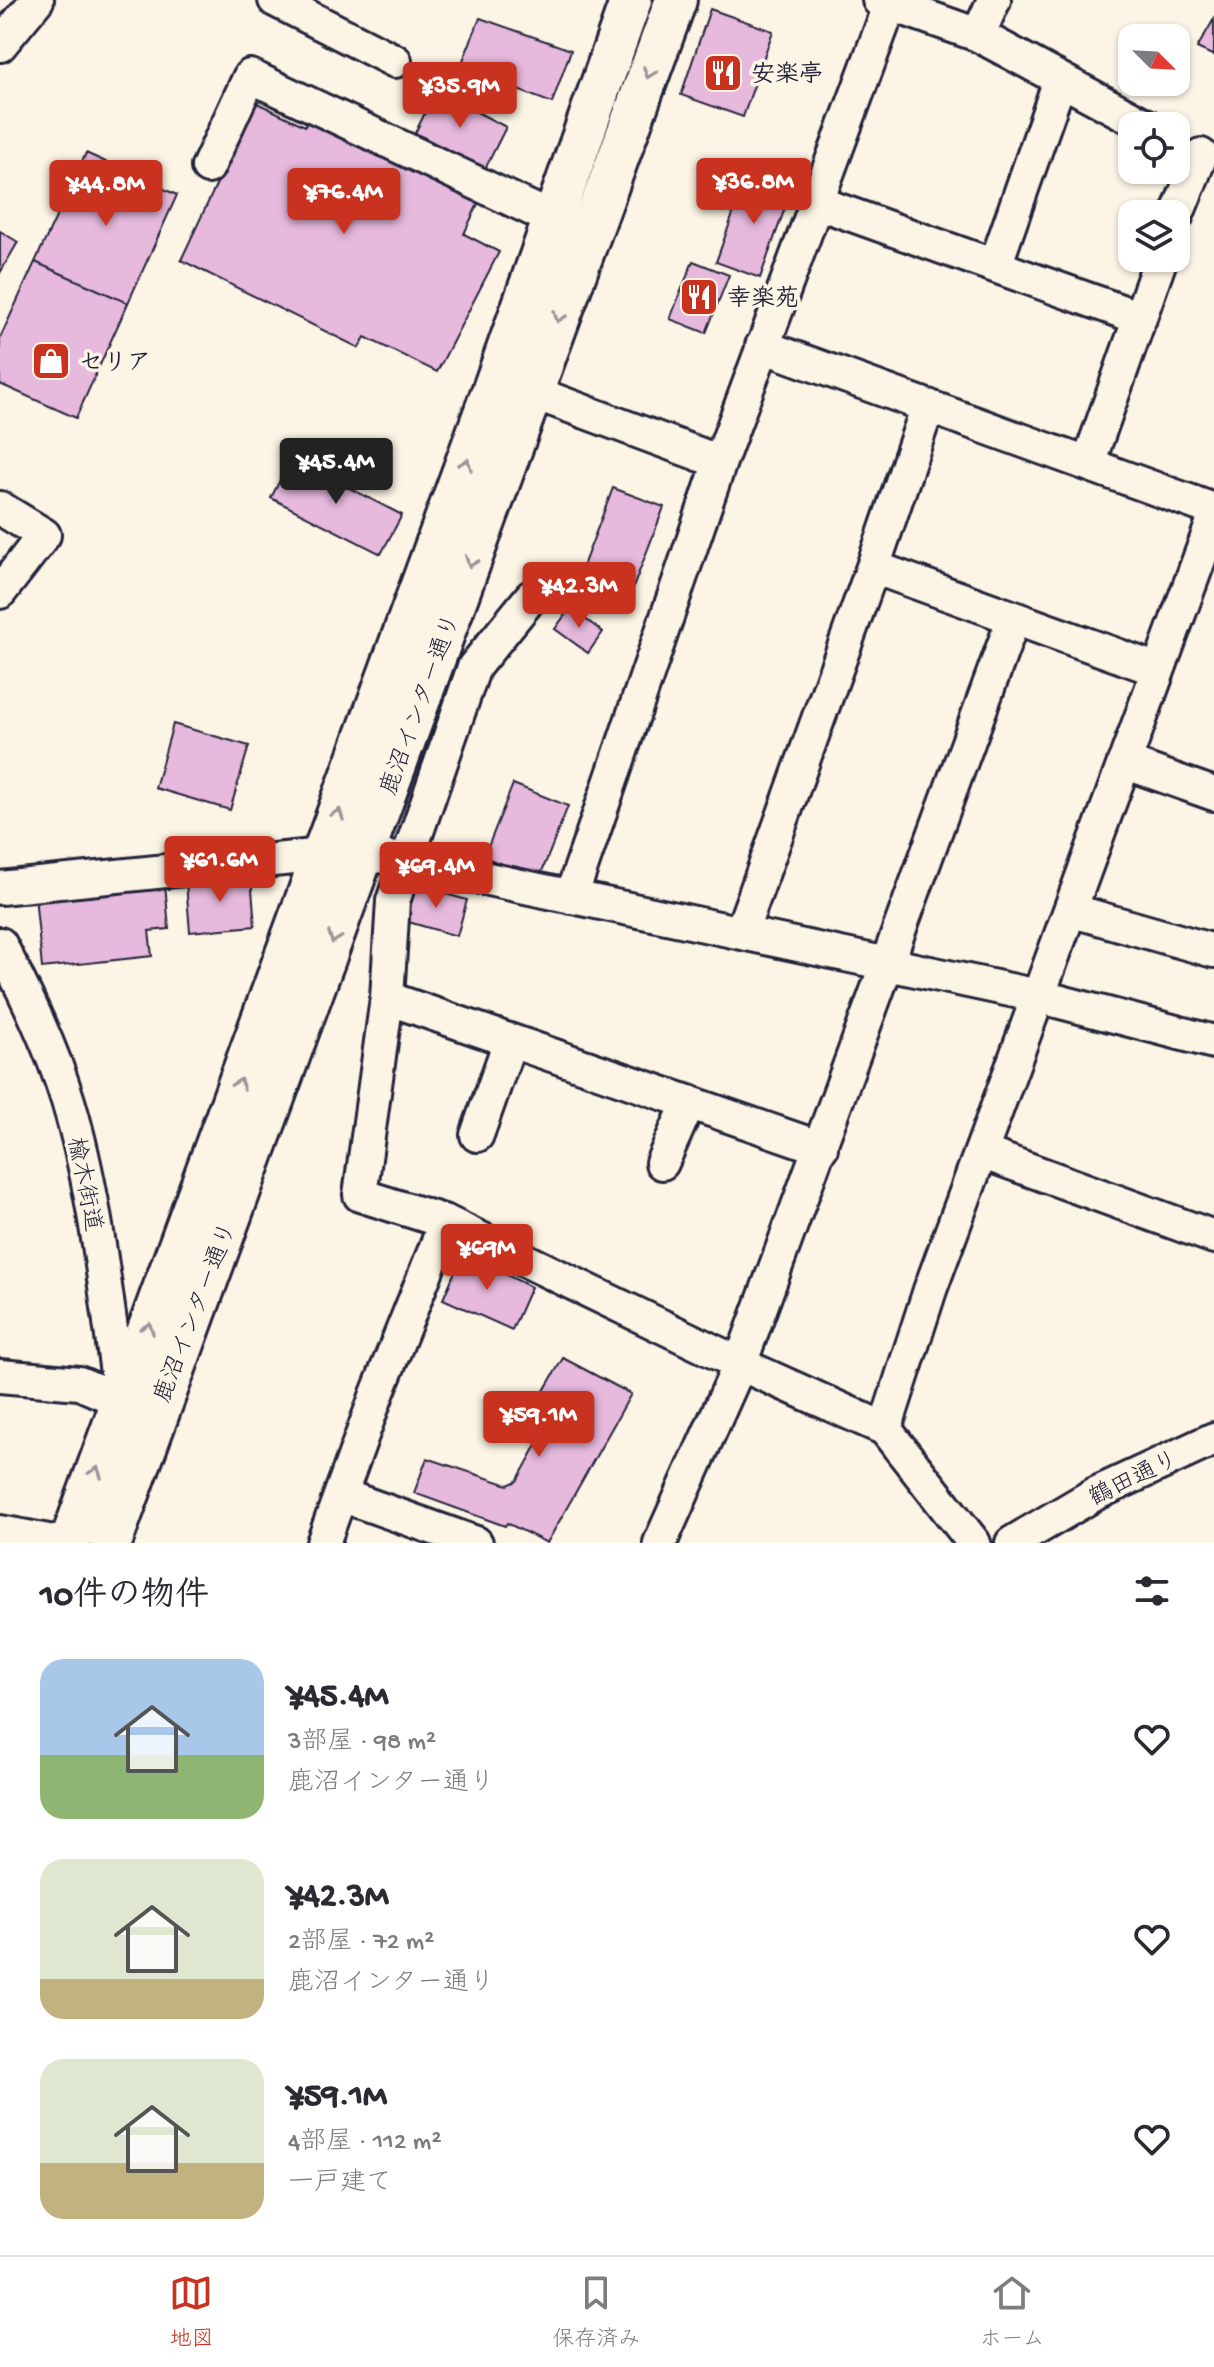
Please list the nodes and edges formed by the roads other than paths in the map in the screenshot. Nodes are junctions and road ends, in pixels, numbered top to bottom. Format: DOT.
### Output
graph roads {
  1 [pos="37,0"];
  2 [pos="275,0"];
  3 [pos="631,0"];
  4 [pos="676,0"];
  5 [pos="994,0"];
  6 [pos="884,2"];
  7 [pos="978,35"];
  8 [pos="0,45"];
  9 [pos="395,61"];
  10 [pos="1060,80"];
  11 [pos="1121,112"];
  12 [pos="1197,153"];
  13 [pos="208,167"];
  14 [pos="1182,200"];
  15 [pos="816,202"];
  16 [pos="553,219"];
  17 [pos="995,266"];
  18 [pos="1156,272"];
  19 [pos="1140,318"];
  20 [pos="762,346"];
  21 [pos="532,392"];
  22 [pos="928,406"];
  23 [pos="720,462"];
  24 [pos="1088,464"];
  25 [pos="0,508"];
  26 [pos="1214,510"];
  27 [pos="1214,519"];
  28 [pos="873,567"];
  29 [pos="0,592"];
  30 [pos="531,597"];
  31 [pos="1013,620"];
  32 [pos="1158,670"];
  33 [pos="1124,762"];
  34 [pos="1214,794"];
  35 [pos="366,853"];
  36 [pos="323,855"];
  37 [pos="408,863"];
  38 [pos="0,888"];
  39 [pos="571,897"];
  40 [pos="1070,910"];
  41 [pos="741,933"];
  42 [pos="0,944"];
  43 [pos="1214,951"];
  44 [pos="886,964"];
  45 [pos="1038,996"];
  46 [pos="387,998"];
  47 [pos="510,1041"];
  48 [pos="1214,1042"];
  49 [pos="689,1102"];
  50 [pos="477,1135"];
  51 [pos="821,1148"];
  52 [pos="981,1152"];
  53 [pos="662,1163"];
  54 [pos="446,1222"];
  55 [pos="1214,1237"];
  56 [pos="740,1364"];
  57 [pos="0,1376"];
  58 [pos="138,1408"];
  59 [pos="885,1429"];
  60 [pos="1214,1439"];
  61 [pos="341,1495"];
  62 [pos="0,1532"];
  63 [pos="59,1543"];
  64 [pos="70,1543"];
  65 [pos="111,1543"];
  66 [pos="323,1543"];
  67 [pos="476,1543"];
  68 [pos="660,1543"];
  69 [pos="974,1543"];
  70 [pos="1012,1543"];
  1 -- 8 [label="street"];
  2 -- 9 [label="street"];
  3 -- 16 [label="main road, 鹿沼インター通り"];
  4 -- 21 [label="main road, 鹿沼インター通り, one-way"];
  5 -- 7 [label="street"];
  6 -- 7 [label="street"];
  6 -- 15 [label="street"];
  7 -- 10 [label="street"];
  10 -- 11 [label="street"];
  10 -- 17 [label="street"];
  12 -- 14 [label="street"];
  13 -- 16 [label="street"];
  15 -- 17 [label="street"];
  15 -- 20 [label="street"];
  36 -- 16 [label="main road, 鹿沼インター通り, one-way"];
  17 -- 19 [label="street"];
  18 -- 19 [label="street"];
  19 -- 24 [label="street"];
  20 -- 22 [label="street"];
  20 -- 23 [label="street"];
  21 -- 23 [label="street"];
  21 -- 35 [label="main road, 鹿沼インター通り, one-way"];
  22 -- 24 [label="street"];
  22 -- 28 [label="street"];
  23 -- 39 [label="street"];
  24 -- 26 [label="street"];
  25 -- 29 [label="street"];
  27 -- 32 [label="street"];
  28 -- 31 [label="street"];
  28 -- 41 [label="street"];
  30 -- 37 [label="street"];
  31 -- 32 [label="street"];
  31 -- 44 [label="street"];
  32 -- 33 [label="street"];
  33 -- 34 [label="street"];
  33 -- 40 [label="street"];
  35 -- 37 [label="street"];
  35 -- 58 [label="main road, 鹿沼インター通り, one-way"];
  36 -- 38 [label="street"];
  58 -- 36 [label="main road, 鹿沼インター通り, one-way"];
  37 -- 39 [label="street"];
  37 -- 46 [label="street"];
  39 -- 41 [label="street"];
  40 -- 43 [label="street"];
  40 -- 45 [label="street"];
  41 -- 44 [label="street"];
  42 -- 58 [label="street, 楡木街道"];
  44 -- 45 [label="street"];
  44 -- 51 [label="street"];
  45 -- 48 [label="street"];
  45 -- 52 [label="street"];
  46 -- 47 [label="street"];
  46 -- 54 [label="street"];
  47 -- 49 [label="street"];
  47 -- 50 [label="street"];
  49 -- 51 [label="street"];
  49 -- 53 [label="street"];
  51 -- 56 [label="street"];
  52 -- 55 [label="street"];
  52 -- 59 [label="street"];
  54 -- 56 [label="street"];
  54 -- 61 [label="street"];
  56 -- 59 [label="street"];
  56 -- 68 [label="street"];
  57 -- 58 [label="street"];
  64 -- 58 [label="main road, 鹿沼インター通り, one-way"];
  58 -- 65 [label="main road, 鹿沼インター通り"];
  59 -- 69 [label="street"];
  60 -- 70 [label="street, 鶴田通り"];
  61 -- 66 [label="street"];
  61 -- 67 [label="street"];
  62 -- 63 [label="street"];
}
